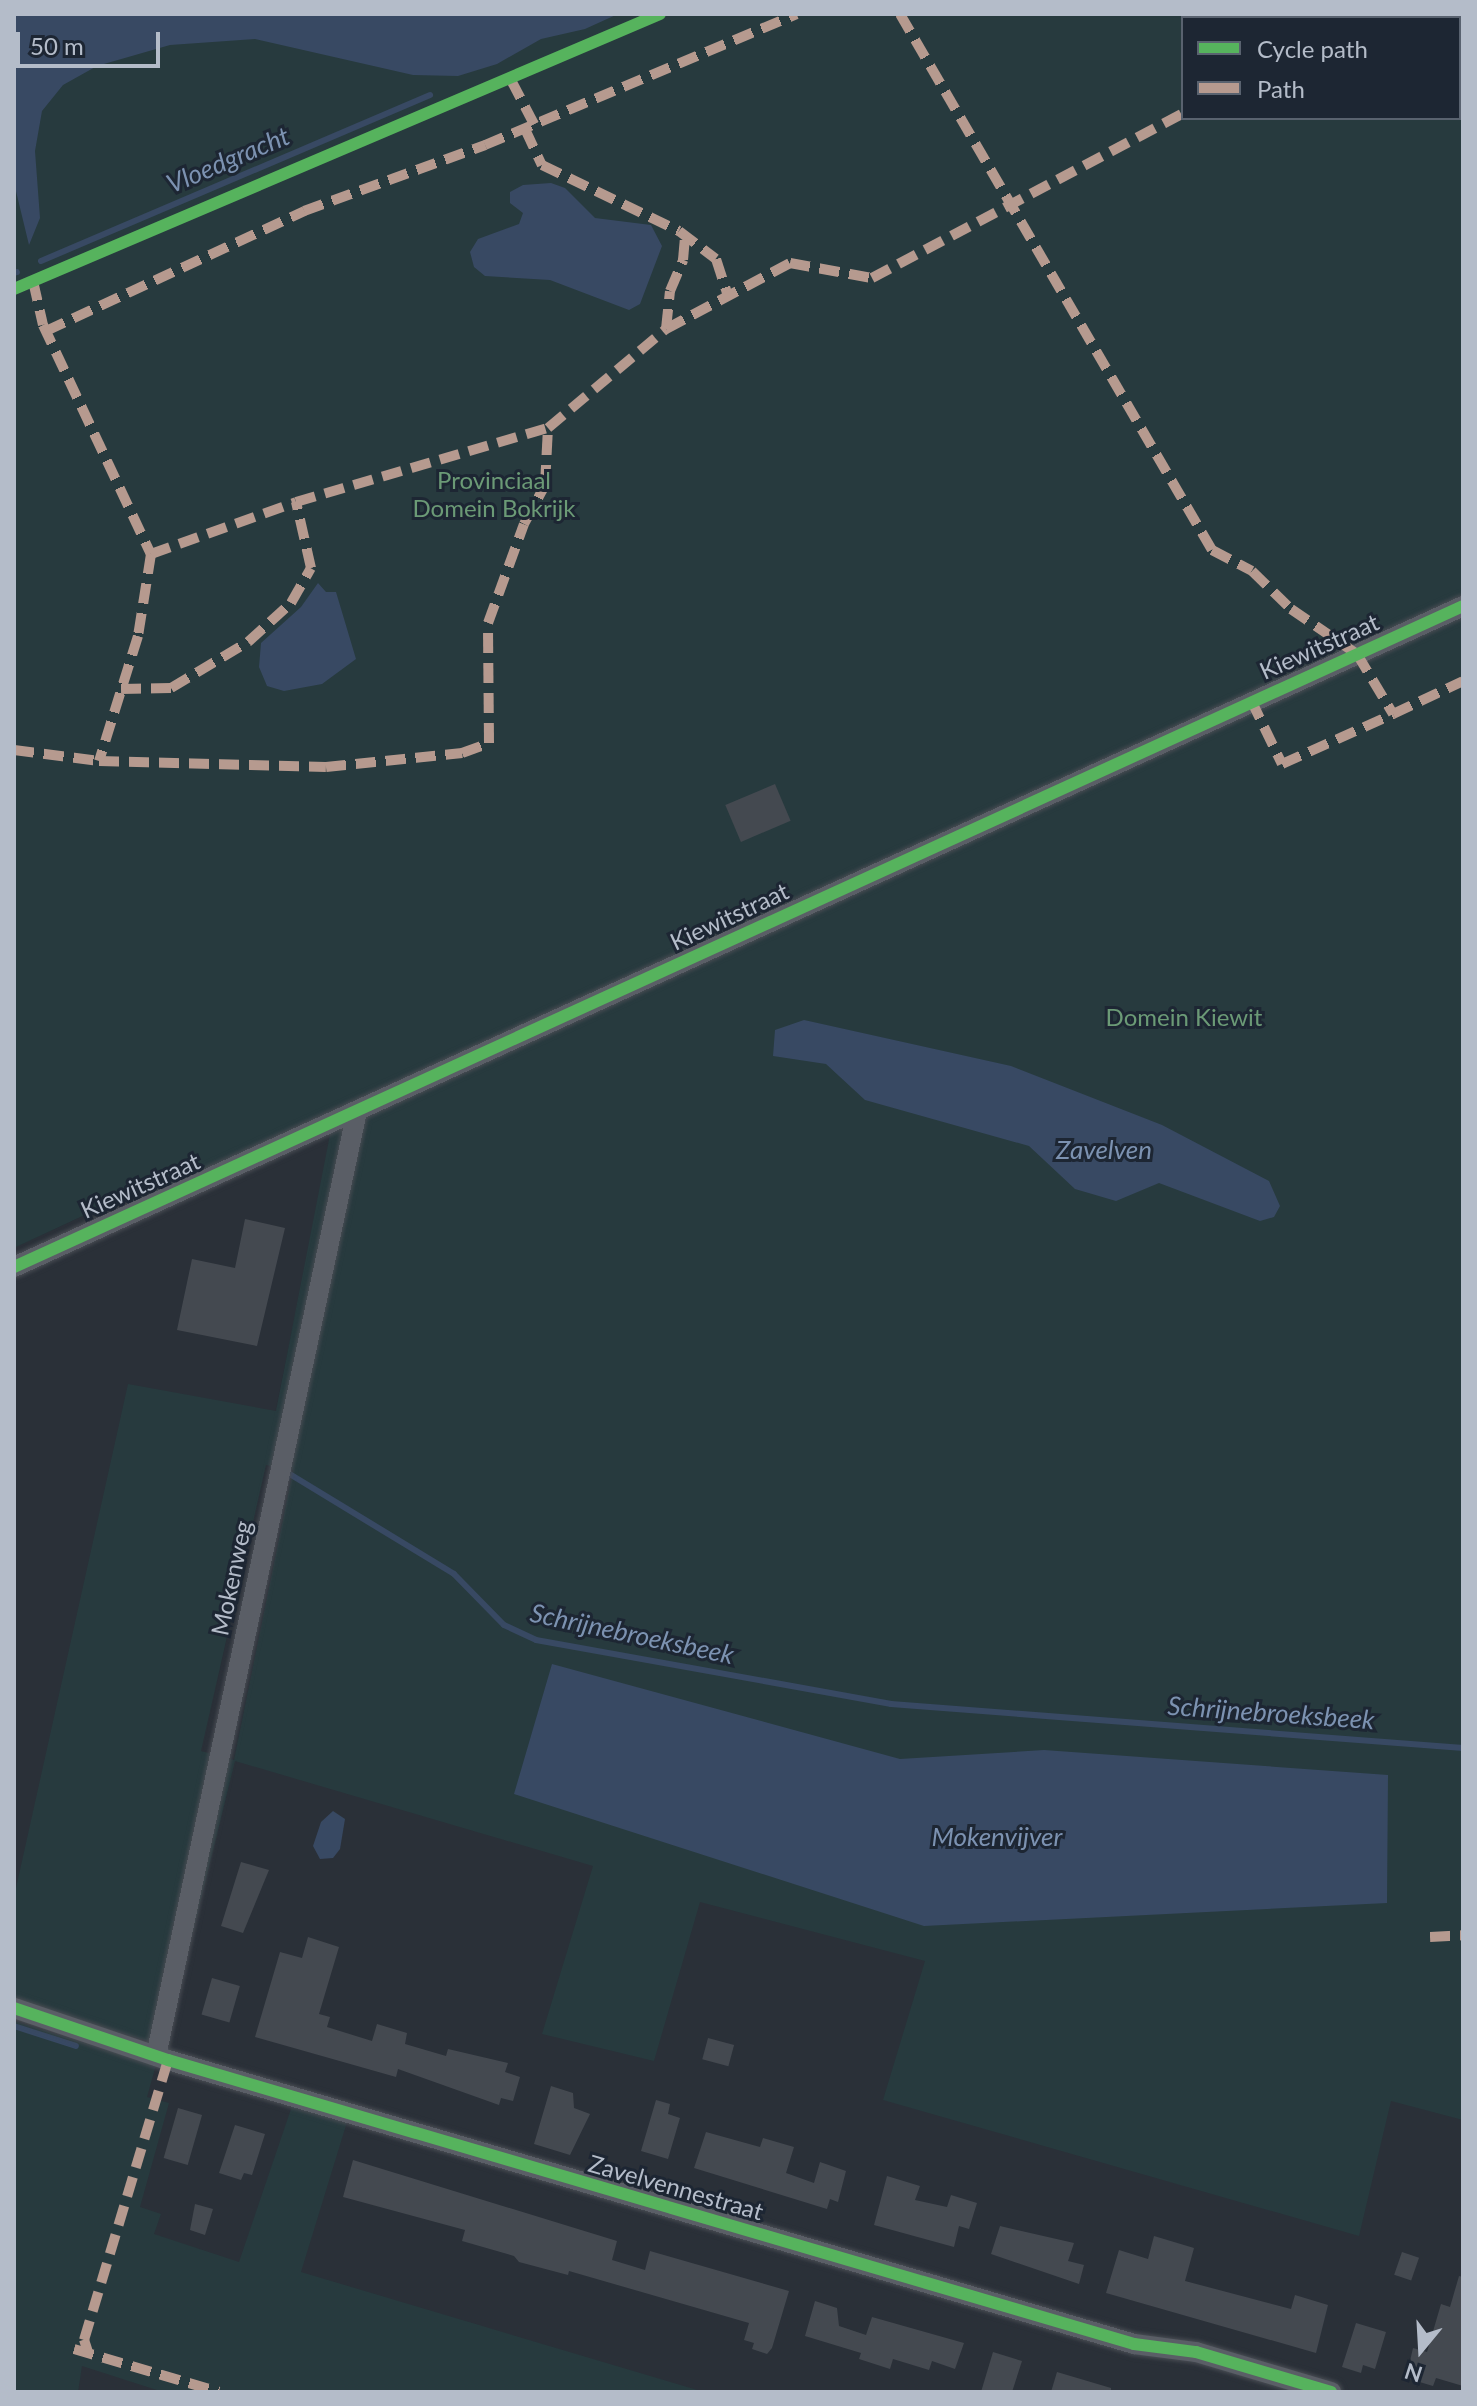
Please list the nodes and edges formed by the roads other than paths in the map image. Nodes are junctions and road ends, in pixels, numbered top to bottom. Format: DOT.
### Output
graph roads {
  1 [pos="1463,606"];
  2 [pos="357,1111"];
  3 [pos="14,1267"];
  4 [pos="14,2008"];
  5 [pos="156,2056"];
  6 [pos="1331,2392"];
  1 -- 2 [label="street, Kiewitstraat"];
  2 -- 3 [label="street, Kiewitstraat"];
  2 -- 5 [label="street, Mokenweg"];
  4 -- 5 [label="street, Zavelvennestraat"];
  5 -- 6 [label="street, Zavelvennestraat"];
}
